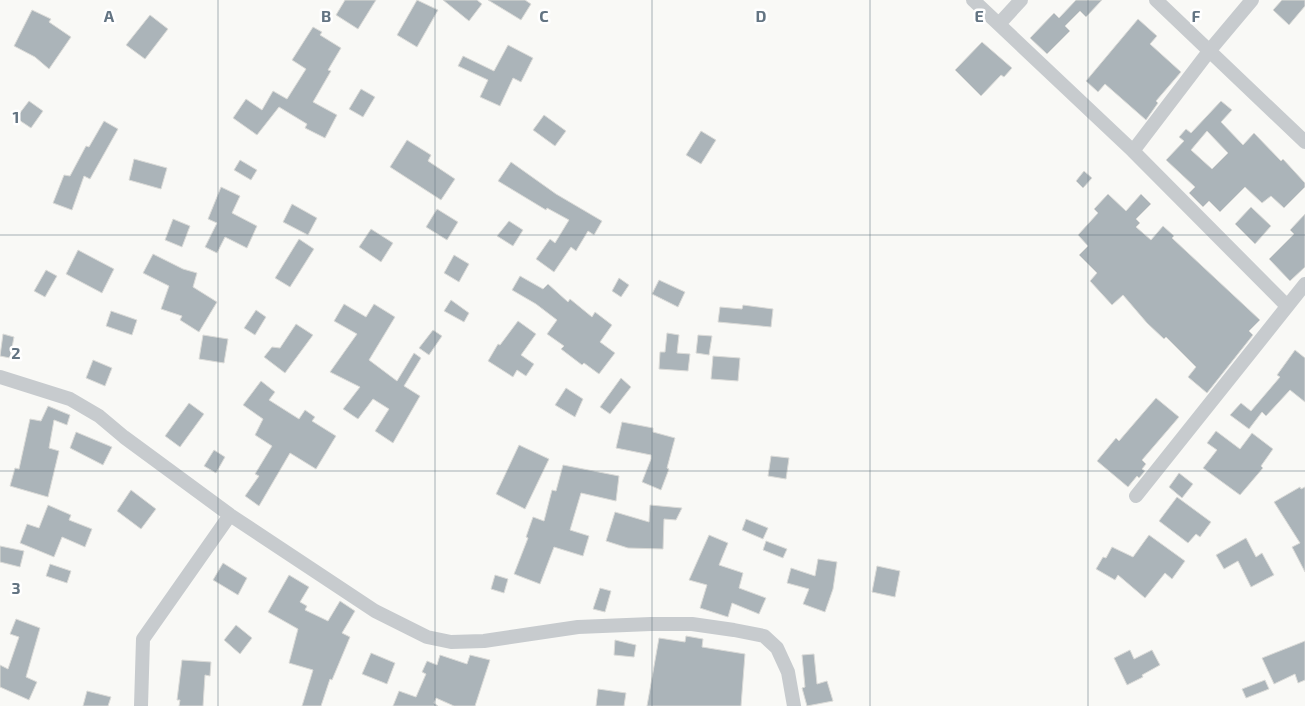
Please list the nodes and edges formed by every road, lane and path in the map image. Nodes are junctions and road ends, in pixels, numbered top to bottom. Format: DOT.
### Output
graph roads {
  1 [pos="974,0"];
  2 [pos="1021,0"];
  3 [pos="1156,0"];
  4 [pos="1252,0"];
  5 [pos="999,24"];
  6 [pos="1210,50"];
  7 [pos="1305,142"];
  8 [pos="1132,151"];
  9 [pos="1305,284"];
  10 [pos="1287,306"];
  11 [pos="0,377"];
  12 [pos="1136,496"];
  13 [pos="230,515"];
  14 [pos="141,706"];
  15 [pos="794,706"];
  1 -- 5 [label="street"];
  2 -- 5 [label="street"];
  3 -- 6 [label="street"];
  4 -- 6 [label="street"];
  5 -- 8 [label="street"];
  6 -- 7 [label="street"];
  6 -- 8 [label="street"];
  8 -- 10 [label="street"];
  9 -- 10 [label="street"];
  10 -- 12 [label="street"];
  11 -- 13 [label="street"];
  13 -- 14 [label="street"];
  13 -- 15 [label="street"];
}
